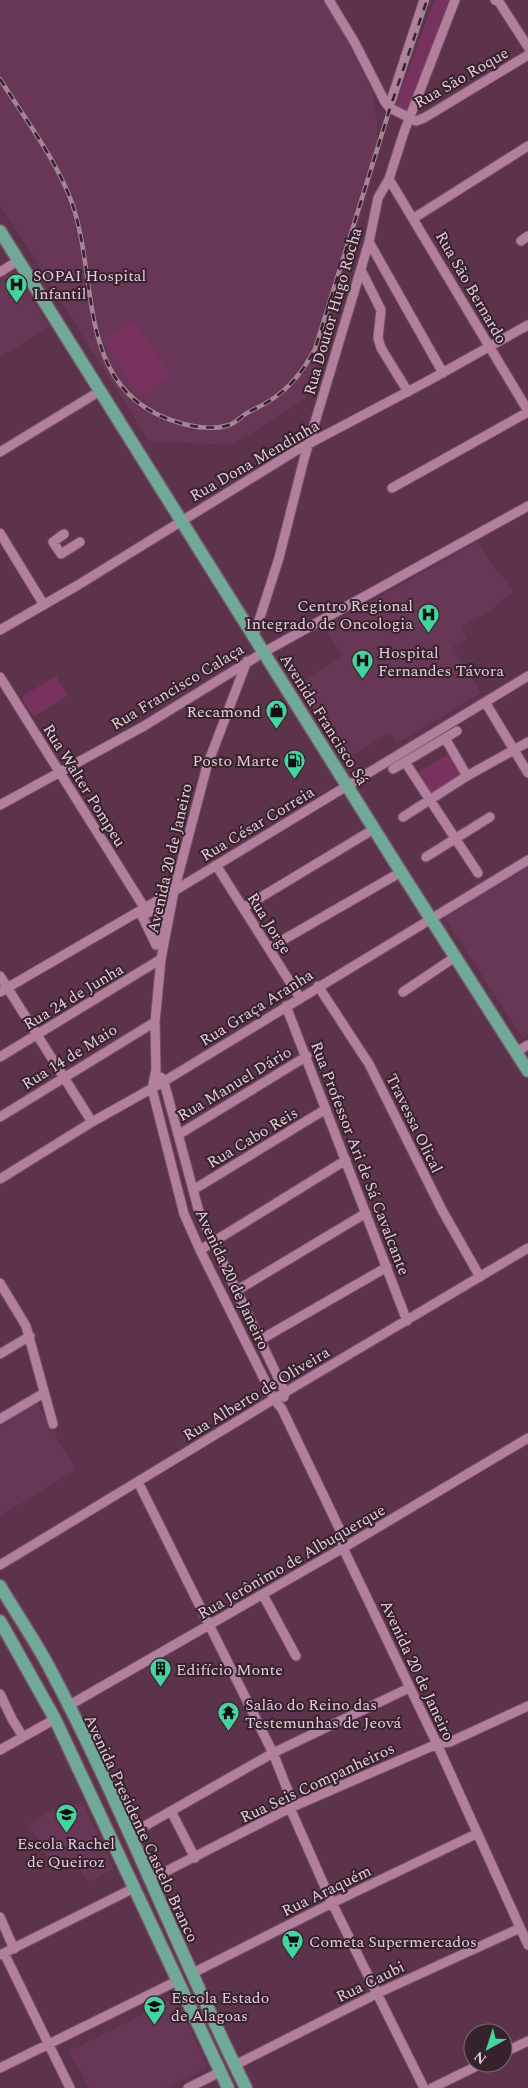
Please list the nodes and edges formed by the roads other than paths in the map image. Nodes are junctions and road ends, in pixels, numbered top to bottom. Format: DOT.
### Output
graph roads {
  1 [pos="329,0"];
  2 [pos="455,0"];
  3 [pos="421,1"];
  4 [pos="499,1"];
  5 [pos="528,47"];
  6 [pos="528,55"];
  7 [pos="387,104"];
  8 [pos="409,118"];
  9 [pos="528,146"];
  10 [pos="389,179"];
  11 [pos="414,218"];
  12 [pos="0,231"];
  13 [pos="369,242"];
  14 [pos="19,260"];
  15 [pos="361,270"];
  16 [pos="0,272"];
  17 [pos="528,325"];
  18 [pos="490,348"];
  19 [pos="443,373"];
  20 [pos="100,391"];
  21 [pos="408,392"];
  22 [pos="528,411"];
  23 [pos="309,444"];
  24 [pos="0,452"];
  25 [pos="392,488"];
  26 [pos="528,506"];
  27 [pos="181,520"];
  28 [pos="0,533"];
  29 [pos="64,534"];
  30 [pos="80,542"];
  31 [pos="44,605"];
  32 [pos="0,630"];
  33 [pos="254,636"];
  34 [pos="264,652"];
  35 [pos="247,662"];
  36 [pos="528,676"];
  37 [pos="0,678"];
  38 [pos="484,702"];
  39 [pos="457,731"];
  40 [pos="445,738"];
  41 [pos="528,742"];
  42 [pos="514,750"];
  43 [pos="405,762"];
  44 [pos="392,769"];
  45 [pos="58,771"];
  46 [pos="528,773"];
  47 [pos="467,776"];
  48 [pos="347,785"];
  49 [pos="430,800"];
  50 [pos="0,805"];
  51 [pos="403,816"];
  52 [pos="490,817"];
  53 [pos="374,829"];
  54 [pos="454,839"];
  55 [pos="426,857"];
  56 [pos="528,860"];
  57 [pos="216,865"];
  58 [pos="401,872"];
  59 [pos="478,873"];
  60 [pos="174,891"];
  61 [pos="144,908"];
  62 [pos="243,908"];
  63 [pos="431,918"];
  64 [pos="269,948"];
  65 [pos="456,957"];
  66 [pos="161,960"];
  67 [pos="0,976"];
  68 [pos="318,986"];
  69 [pos="4,990"];
  70 [pos="403,992"];
  71 [pos="300,998"];
  72 [pos="286,1006"];
  73 [pos="155,1022"];
  74 [pos="37,1035"];
  75 [pos="528,1045"];
  76 [pos="516,1052"];
  77 [pos="307,1056"];
  78 [pos="0,1057"];
  79 [pos="156,1070"];
  80 [pos="528,1071"];
  81 [pos="64,1077"];
  82 [pos="164,1082"];
  83 [pos="152,1089"];
  84 [pos="326,1109"];
  85 [pos="0,1117"];
  86 [pos="92,1122"];
  87 [pos="178,1135"];
  88 [pos="346,1160"];
  89 [pos="0,1179"];
  90 [pos="193,1190"];
  91 [pos="366,1213"];
  92 [pos="213,1242"];
  93 [pos="528,1248"];
  94 [pos="200,1250"];
  95 [pos="387,1267"];
  96 [pos="480,1277"];
  97 [pos="0,1284"];
  98 [pos="236,1291"];
  99 [pos="3,1295"];
  100 [pos="407,1320"];
  101 [pos="30,1336"];
  102 [pos="260,1340"];
  103 [pos="0,1354"];
  104 [pos="44,1392"];
  105 [pos="285,1392"];
  106 [pos="274,1399"];
  107 [pos="282,1409"];
  108 [pos="0,1418"];
  109 [pos="53,1424"];
  110 [pos="528,1438"];
  111 [pos="138,1482"];
  112 [pos="344,1548"];
  113 [pos="0,1565"];
  114 [pos="0,1586"];
  115 [pos="263,1594"];
  116 [pos="0,1621"];
  117 [pos="209,1626"];
  118 [pos="296,1656"];
  119 [pos="410,1688"];
  120 [pos="0,1694"];
  121 [pos="68,1706"];
  122 [pos="528,1706"];
  123 [pos="55,1719"];
  124 [pos="23,1737"];
  125 [pos="437,1744"];
  126 [pos="0,1750"];
  127 [pos="273,1753"];
  128 [pos="290,1808"];
  129 [pos="170,1811"];
  130 [pos="129,1834"];
  131 [pos="476,1834"];
  132 [pos="195,1858"];
  133 [pos="149,1880"];
  134 [pos="134,1888"];
  135 [pos="332,1903"];
  136 [pos="0,1917"];
  137 [pos="520,1928"];
  138 [pos="528,1945"];
  139 [pos="14,1949"];
  140 [pos="2,1954"];
  141 [pos="191,1974"];
  142 [pos="177,1980"];
  143 [pos="378,1993"];
  144 [pos="528,2041"];
  145 [pos="48,2044"];
  146 [pos="513,2048"];
  147 [pos="235,2065"];
  148 [pos="0,2068"];
  149 [pos="220,2072"];
  150 [pos="463,2073"];
  151 [pos="70,2088"];
  152 [pos="188,2088"];
  153 [pos="228,2088"];
  154 [pos="246,2088"];
  155 [pos="424,2088"];
  156 [pos="432,2088"];
  1 -- 7 [label="street"];
  2 -- 8 [label="street, Rua Doutor Hugo Rocha"];
  3 -- 7 [label="street"];
  4 -- 5 [label="street"];
  6 -- 8 [label="street, Rua São Roque"];
  7 -- 8 [label="street"];
  8 -- 10 [label="street, Rua Doutor Hugo Rocha"];
  9 -- 11 [label="street"];
  10 -- 11 [label="street, Rua São Bernardo"];
  10 -- 13 [label="street, Rua Doutor Hugo Rocha"];
  11 -- 18 [label="street, Rua São Bernardo"];
  12 -- 14 [label="main road, Avenida Francisco Sá"];
  13 -- 15 [label="street, Rua Doutor Hugo Rocha"];
  13 -- 19 [label="street"];
  14 -- 16 [label="street"];
  14 -- 20 [label="main road, Avenida Francisco Sá"];
  15 -- 21 [label="street"];
  15 -- 23 [label="street, Rua Doutor Hugo Rocha"];
  17 -- 18 [label="street, Rua Dona Mendinha"];
  18 -- 19 [label="street, Rua Dona Mendinha"];
  18 -- 22 [label="street, Rua São Bernardo"];
  19 -- 21 [label="street, Rua Dona Mendinha"];
  20 -- 24 [label="street"];
  20 -- 27 [label="main road, Avenida Francisco Sá"];
  21 -- 23 [label="street, Rua Dona Mendinha"];
  22 -- 25 [label="street"];
  23 -- 27 [label="street, Rua Dona Mendinha"];
  23 -- 33 [label="street, Rua Doutor Hugo Rocha"];
  26 -- 34 [label="street, Rua Francisco Calaça"];
  27 -- 31 [label="street, Rua Dona Mendinha"];
  27 -- 33 [label="main road, Avenida Francisco Sá"];
  28 -- 31 [label="street"];
  29 -- 30 [label="street"];
  31 -- 32 [label="street, Rua Dona Mendinha"];
  33 -- 34 [label="main road, Avenida Francisco Sá"];
  34 -- 35 [label="street, Rua Francisco Calaça"];
  34 -- 48 [label="main road, Avenida Francisco Sá"];
  35 -- 45 [label="street, Rua Francisco Calaça"];
  35 -- 60 [label="street, Avenida 20 de Janeiro"];
  36 -- 38 [label="street, Rua César Correia"];
  37 -- 45 [label="street, Rua Walter Pompeu"];
  38 -- 42 [label="street"];
  38 -- 48 [label="street, Rua César Correia"];
  39 -- 40 [label="street"];
  40 -- 43 [label="street"];
  40 -- 47 [label="street"];
  41 -- 42 [label="street"];
  42 -- 46 [label="street"];
  42 -- 47 [label="street"];
  43 -- 44 [label="street"];
  43 -- 49 [label="street"];
  45 -- 50 [label="street, Rua Francisco Calaça"];
  45 -- 61 [label="street, Rua Walter Pompeu"];
  47 -- 49 [label="street"];
  48 -- 53 [label="main road, Avenida Francisco Sá"];
  48 -- 57 [label="street, Rua César Correia"];
  49 -- 51 [label="street"];
  49 -- 54 [label="street"];
  52 -- 54 [label="street"];
  53 -- 58 [label="main road, Avenida Francisco Sá"];
  53 -- 62 [label="street"];
  54 -- 55 [label="street"];
  54 -- 59 [label="street"];
  56 -- 63 [label="street, Rua Graça Aranha"];
  57 -- 60 [label="street, Rua César Correia"];
  57 -- 62 [label="street, Rua Jorge"];
  58 -- 63 [label="main road, Avenida Francisco Sá"];
  58 -- 64 [label="street"];
  60 -- 61 [label="street, Rua César Correia"];
  60 -- 66 [label="street, Avenida 20 de Janeiro"];
  61 -- 69 [label="street, Rua César Correia"];
  62 -- 64 [label="street, Rua Jorge"];
  63 -- 65 [label="main road, Avenida Francisco Sá"];
  63 -- 68 [label="street, Rua Graça Aranha"];
  64 -- 71 [label="street, Rua Jorge"];
  65 -- 70 [label="street"];
  65 -- 76 [label="main road, Avenida Francisco Sá"];
  66 -- 73 [label="street, Avenida 20 de Janeiro"];
  66 -- 74 [label="street, Rua 24 de Junha"];
  67 -- 69 [label="street"];
  68 -- 71 [label="street, Rua Graça Aranha"];
  68 -- 96 [label="street, Travessa Olical"];
  69 -- 74 [label="street"];
  71 -- 72 [label="street, Rua Graça Aranha"];
  72 -- 77 [label="street, Rua Professor Ari de Sá Cavalcante"];
  72 -- 82 [label="street, Rua Graça Aranha"];
  73 -- 79 [label="street, Avenida 20 de Janeiro"];
  73 -- 81 [label="street, Rua 14 de Maio"];
  74 -- 78 [label="street, Rua 24 de Junha"];
  74 -- 81 [label="street"];
  75 -- 76 [label="street"];
  76 -- 80 [label="main road, Avenida Francisco Sá"];
  77 -- 84 [label="street, Rua Professor Ari de Sá Cavalcante"];
  77 -- 87 [label="street, Rua Manuel Dário"];
  79 -- 82 [label="street, Avenida 20 de Janeiro"];
  79 -- 83 [label="street, Avenida 20 de Janeiro"];
  81 -- 85 [label="street, Rua 14 de Maio"];
  81 -- 86 [label="street"];
  82 -- 83 [label="street, Rua Graça Aranha"];
  82 -- 87 [label="street, Avenida 20 de Janeiro"];
  83 -- 86 [label="street, Rua Graça Aranha"];
  83 -- 94 [label="street, Avenida 20 de Janeiro"];
  84 -- 88 [label="street, Rua Professor Ari de Sá Cavalcante"];
  84 -- 90 [label="street, Rua Cabo Reis"];
  86 -- 89 [label="street, Rua Graça Aranha"];
  87 -- 90 [label="street, Avenida 20 de Janeiro"];
  88 -- 91 [label="street, Rua Professor Ari de Sá Cavalcante"];
  88 -- 92 [label="street"];
  90 -- 92 [label="street, Avenida 20 de Janeiro"];
  91 -- 95 [label="street, Rua Professor Ari de Sá Cavalcante"];
  91 -- 98 [label="street"];
  92 -- 94 [label="street"];
  92 -- 98 [label="street, Avenida 20 de Janeiro"];
  93 -- 96 [label="street, Rua Alberto de Oliveira"];
  94 -- 106 [label="street, Avenida 20 de Janeiro"];
  95 -- 100 [label="street, Rua Professor Ari de Sá Cavalcante"];
  95 -- 102 [label="street"];
  96 -- 100 [label="street, Rua Alberto de Oliveira"];
  97 -- 99 [label="street"];
  98 -- 102 [label="street, Avenida 20 de Janeiro"];
  99 -- 101 [label="street"];
  100 -- 105 [label="street, Rua Alberto de Oliveira"];
  101 -- 103 [label="street"];
  101 -- 104 [label="street"];
  102 -- 105 [label="street, Avenida 20 de Janeiro"];
  104 -- 108 [label="street"];
  104 -- 109 [label="street"];
  105 -- 106 [label="street, Rua Alberto de Oliveira"];
  105 -- 107 [label="street"];
  106 -- 107 [label="street, Avenida 20 de Janeiro"];
  106 -- 111 [label="street, Rua Alberto de Oliveira"];
  107 -- 112 [label="street, Avenida 20 de Janeiro"];
  110 -- 112 [label="street, Rua Jerônimo de Albuquerque"];
  111 -- 113 [label="street, Rua Alberto de Oliveira"];
  111 -- 117 [label="street"];
  112 -- 115 [label="street, Rua Jerônimo de Albuquerque"];
  112 -- 119 [label="street, Avenida 20 de Janeiro"];
  114 -- 121 [label="main road, Avenida Presidente Castelo Branco"];
  115 -- 117 [label="street, Rua Jerônimo de Albuquerque"];
  115 -- 118 [label="street"];
  116 -- 123 [label="main road, Avenida Presidente Castelo Branco"];
  117 -- 121 [label="street, Rua Jerônimo de Albuquerque"];
  117 -- 127 [label="street"];
  119 -- 125 [label="street, Avenida 20 de Janeiro"];
  119 -- 127 [label="street"];
  120 -- 124 [label="street"];
  121 -- 130 [label="main road, Avenida Presidente Castelo Branco"];
  122 -- 125 [label="street, Rua Seis Companheiros"];
  123 -- 124 [label="street"];
  123 -- 134 [label="main road, Avenida Presidente Castelo Branco"];
  124 -- 126 [label="street"];
  125 -- 128 [label="street, Rua Seis Companheiros"];
  125 -- 131 [label="street, Avenida 20 de Janeiro"];
  127 -- 128 [label="street"];
  127 -- 129 [label="street"];
  128 -- 132 [label="street, Rua Seis Companheiros"];
  128 -- 135 [label="street"];
  129 -- 130 [label="street"];
  129 -- 132 [label="street"];
  130 -- 133 [label="main road, Avenida Presidente Castelo Branco"];
  131 -- 135 [label="street, Rua Araquém"];
  131 -- 137 [label="street, Avenida 20 de Janeiro"];
  132 -- 133 [label="street, Rua Seis Companheiros"];
  133 -- 141 [label="main road, Avenida Presidente Castelo Branco"];
  134 -- 139 [label="street"];
  134 -- 142 [label="main road, Avenida Presidente Castelo Branco"];
  135 -- 141 [label="street, Rua Araquém"];
  135 -- 143 [label="street"];
  136 -- 139 [label="street"];
  137 -- 138 [label="street, Avenida 20 de Janeiro"];
  137 -- 143 [label="street, Rua Caubi"];
  139 -- 140 [label="street"];
  140 -- 145 [label="street"];
  141 -- 147 [label="main road, Avenida Presidente Castelo Branco"];
  142 -- 145 [label="street"];
  142 -- 149 [label="main road, Avenida Presidente Castelo Branco"];
  143 -- 147 [label="street, Rua Caubi"];
  143 -- 155 [label="street"];
  144 -- 146 [label="street"];
  145 -- 148 [label="street"];
  145 -- 151 [label="street"];
  147 -- 154 [label="main road, Avenida Presidente Castelo Branco"];
  149 -- 152 [label="street"];
  149 -- 153 [label="main road, Avenida Presidente Castelo Branco"];
  150 -- 156 [label="street"];
}
